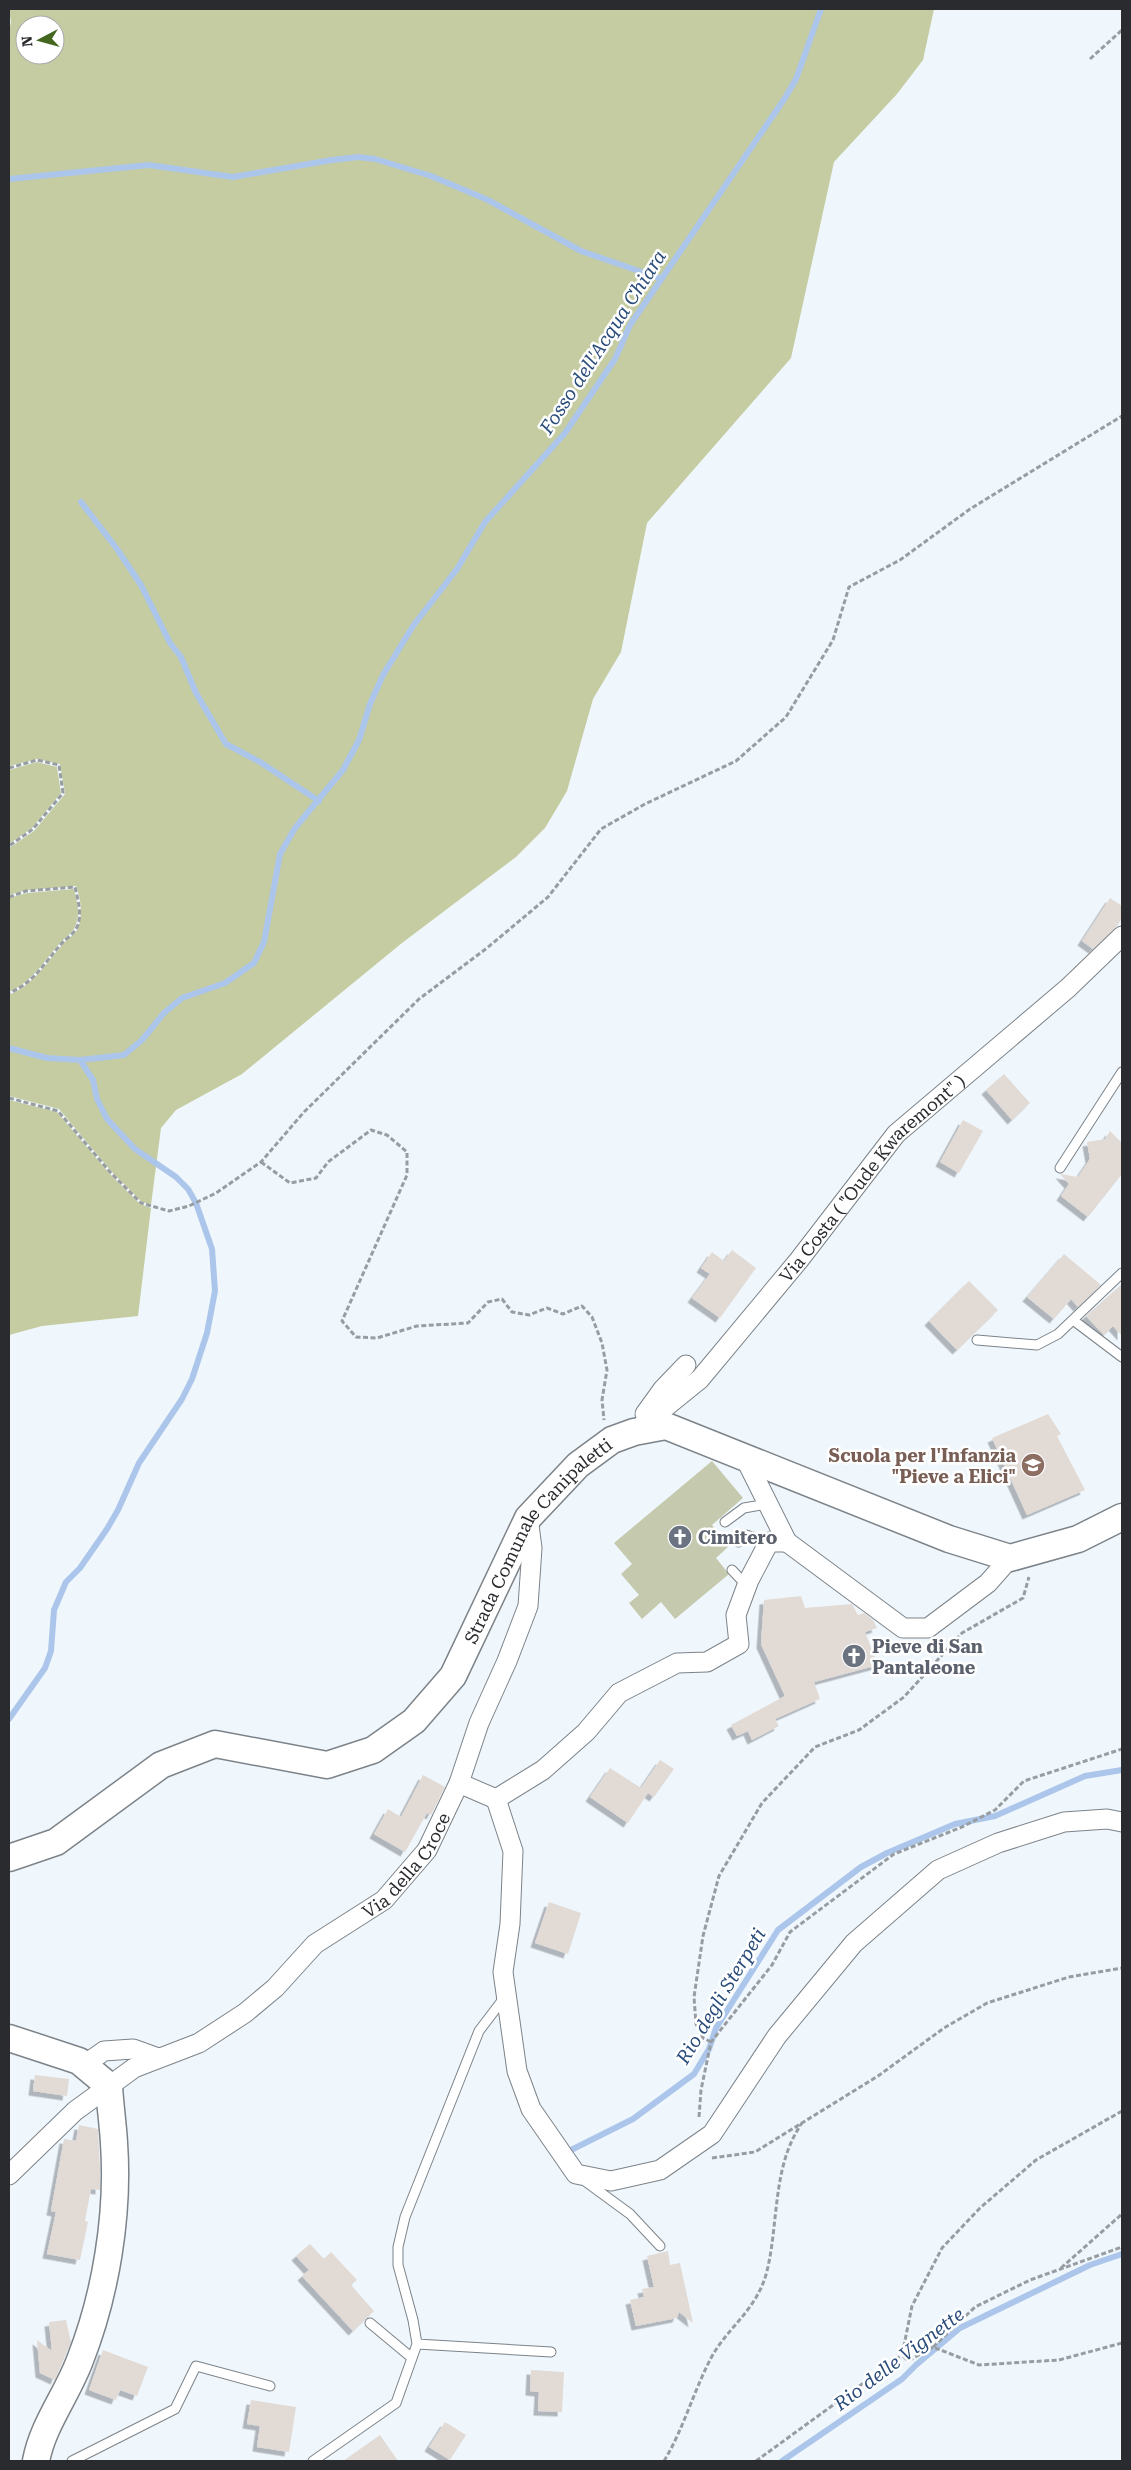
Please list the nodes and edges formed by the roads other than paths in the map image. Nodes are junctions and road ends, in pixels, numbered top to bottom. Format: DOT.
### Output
graph roads {
  1 [pos="1122,936"];
  2 [pos="1122,1072"];
  3 [pos="1060,1168"];
  4 [pos="1122,1273"];
  5 [pos="1073,1320"];
  6 [pos="977,1340"];
  7 [pos="1122,1357"];
  8 [pos="686,1366"];
  9 [pos="634,1432"];
  10 [pos="745,1458"];
  11 [pos="767,1504"];
  12 [pos="1122,1517"];
  13 [pos="528,1518"];
  14 [pos="725,1522"];
  15 [pos="738,1542"];
  16 [pos="778,1542"];
  17 [pos="1018,1556"];
  18 [pos="732,1570"];
  19 [pos="747,1586"];
  20 [pos="459,1783"];
  21 [pos="496,1799"];
  22 [pos="1122,1822"];
  23 [pos="9,1858"];
  24 [pos="506,1996"];
  25 [pos="9,2038"];
  26 [pos="158,2058"];
  27 [pos="84,2065"];
  28 [pos="109,2086"];
  29 [pos="9,2174"];
  30 [pos="576,2174"];
  31 [pos="660,2246"];
  32 [pos="370,2323"];
  33 [pos="417,2344"];
  34 [pos="551,2352"];
  35 [pos="412,2358"];
  36 [pos="270,2386"];
  37 [pos="36,2461"];
  38 [pos="72,2461"];
  39 [pos="313,2461"];
  1 -- 9 [label="street, Via Costa ( \"Oude Kwaremont\" )"];
  2 -- 3 [label="lane"];
  4 -- 5 [label="lane"];
  5 -- 6 [label="lane"];
  5 -- 7 [label="lane"];
  8 -- 9 [label="street"];
  9 -- 10 [label="street, Strada Comunale Canipaletti"];
  9 -- 13 [label="street, Strada Comunale Canipaletti"];
  10 -- 11 [label="street"];
  10 -- 17 [label="street, Strada Comunale Canipaletti"];
  11 -- 14 [label="lane"];
  11 -- 16 [label="street"];
  12 -- 17 [label="street"];
  13 -- 20 [label="street, Via della Croce"];
  13 -- 23 [label="street, Strada Comunale Canipaletti"];
  15 -- 16 [label="lane"];
  16 -- 17 [label="street"];
  16 -- 19 [label="street"];
  18 -- 19 [label="lane"];
  19 -- 21 [label="street"];
  20 -- 21 [label="street"];
  20 -- 26 [label="street, Via della Croce"];
  21 -- 24 [label="street"];
  22 -- 30 [label="street"];
  24 -- 30 [label="street"];
  24 -- 33 [label="lane"];
  25 -- 27 [label="street"];
  26 -- 27 [label="street"];
  26 -- 28 [label="street, Via della Croce"];
  27 -- 28 [label="street"];
  28 -- 29 [label="street, Via della Croce"];
  28 -- 37 [label="street"];
  30 -- 31 [label="lane"];
  32 -- 35 [label="lane"];
  33 -- 34 [label="lane"];
  33 -- 35 [label="lane"];
  35 -- 39 [label="lane"];
  36 -- 38 [label="lane"];
}
